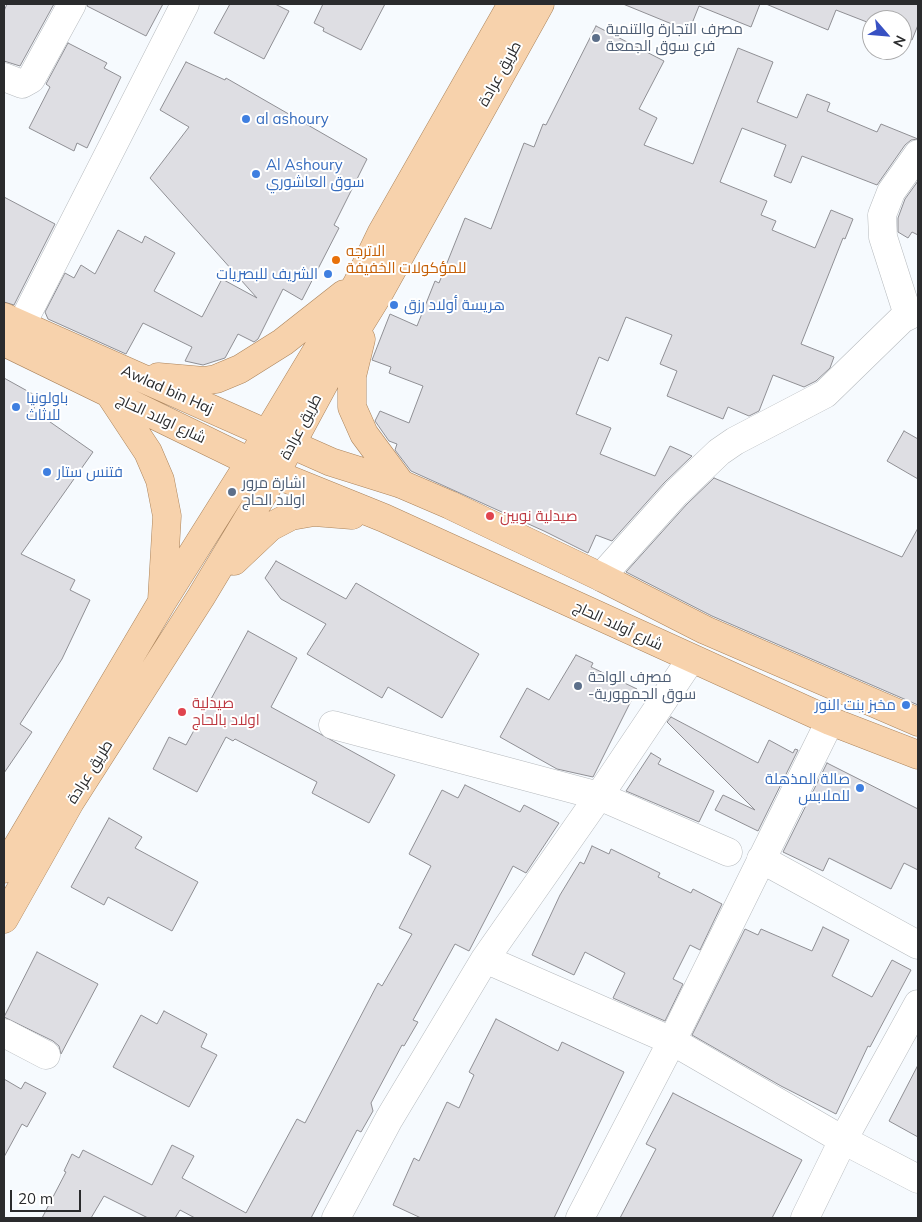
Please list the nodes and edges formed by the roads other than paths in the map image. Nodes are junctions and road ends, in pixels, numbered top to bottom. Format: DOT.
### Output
graph roads {
  1 [pos="72,4"];
  2 [pos="185,4"];
  3 [pos="512,4"];
  4 [pos="540,4"];
  5 [pos="4,77"];
  6 [pos="918,154"];
  7 [pos="367,290"];
  8 [pos="913,313"];
  9 [pos="10,328"];
  10 [pos="130,373"];
  11 [pos="111,396"];
  12 [pos="267,434"];
  13 [pos="291,445"];
  14 [pos="250,462"];
  15 [pos="275,474"];
  16 [pos="401,484"];
  17 [pos="320,493"];
  18 [pos="384,518"];
  19 [pos="601,577"];
  20 [pos="201,597"];
  21 [pos="162,602"];
  22 [pos="691,660"];
  23 [pos="830,721"];
  24 [pos="918,722"];
  25 [pos="333,724"];
  26 [pos="918,755"];
  27 [pos="599,796"];
  28 [pos="728,852"];
  29 [pos="761,859"];
  30 [pos="4,869"];
  31 [pos="4,919"];
  32 [pos="918,945"];
  33 [pos="485,960"];
  34 [pos="918,1004"];
  35 [pos="4,1033"];
  36 [pos="672,1041"];
  37 [pos="46,1055"];
  38 [pos="843,1140"];
  39 [pos="918,1179"];
  40 [pos="336,1218"];
  41 [pos="580,1218"];
  42 [pos="805,1218"];
  1 -- 5 [label="street"];
  2 -- 9 [label="street"];
  3 -- 7 [label="main road, طريق عرادة"];
  4 -- 7 [label="main road, طريق عرادة"];
  6 -- 8 [label="street"];
  7 -- 10 [label="main road"];
  7 -- 12 [label="main road, طريق عرادة"];
  7 -- 13 [label="main road, طريق عرادة"];
  7 -- 16 [label="main road"];
  8 -- 19 [label="street"];
  9 -- 10 [label="main road, Awlad bin Haj"];
  9 -- 11 [label="main road, شارع اولاد الحاج"];
  10 -- 12 [label="main road, Awlad bin Haj"];
  11 -- 14 [label="main road, شارع اولاد الحاج"];
  11 -- 21 [label="main road"];
  12 -- 13 [label="main road, Awlad bin Haj"];
  12 -- 14 [label="main road, طريق عرادة"];
  13 -- 15 [label="main road, طريق عرادة"];
  13 -- 16 [label="main road, Awlad bin Haj"];
  14 -- 15 [label="main road, شارع اولاد الحاج"];
  14 -- 21 [label="main road, طريق عرادة"];
  15 -- 17 [label="main road, شارع اولاد الحاج"];
  15 -- 20 [label="main road, طريق عرادة"];
  16 -- 19 [label="main road"];
  17 -- 18 [label="main road, شارع أولاد الحاج"];
  18 -- 20 [label="main road"];
  18 -- 22 [label="main road, شارع أولاد الحاج"];
  19 -- 24 [label="main road"];
  20 -- 31 [label="main road, طريق عرادة"];
  21 -- 30 [label="main road, طريق عرادة"];
  22 -- 23 [label="main road, شارع أولاد الحاج"];
  22 -- 27 [label="street"];
  23 -- 26 [label="main road, شارع أولاد الحاج"];
  23 -- 29 [label="street"];
  25 -- 27 [label="street"];
  27 -- 28 [label="street"];
  27 -- 33 [label="street"];
  29 -- 32 [label="street"];
  29 -- 36 [label="street"];
  33 -- 36 [label="street"];
  33 -- 40 [label="street"];
  34 -- 38 [label="street"];
  35 -- 37 [label="street"];
  36 -- 38 [label="street"];
  36 -- 41 [label="street"];
  38 -- 39 [label="street"];
  38 -- 42 [label="street"];
}
